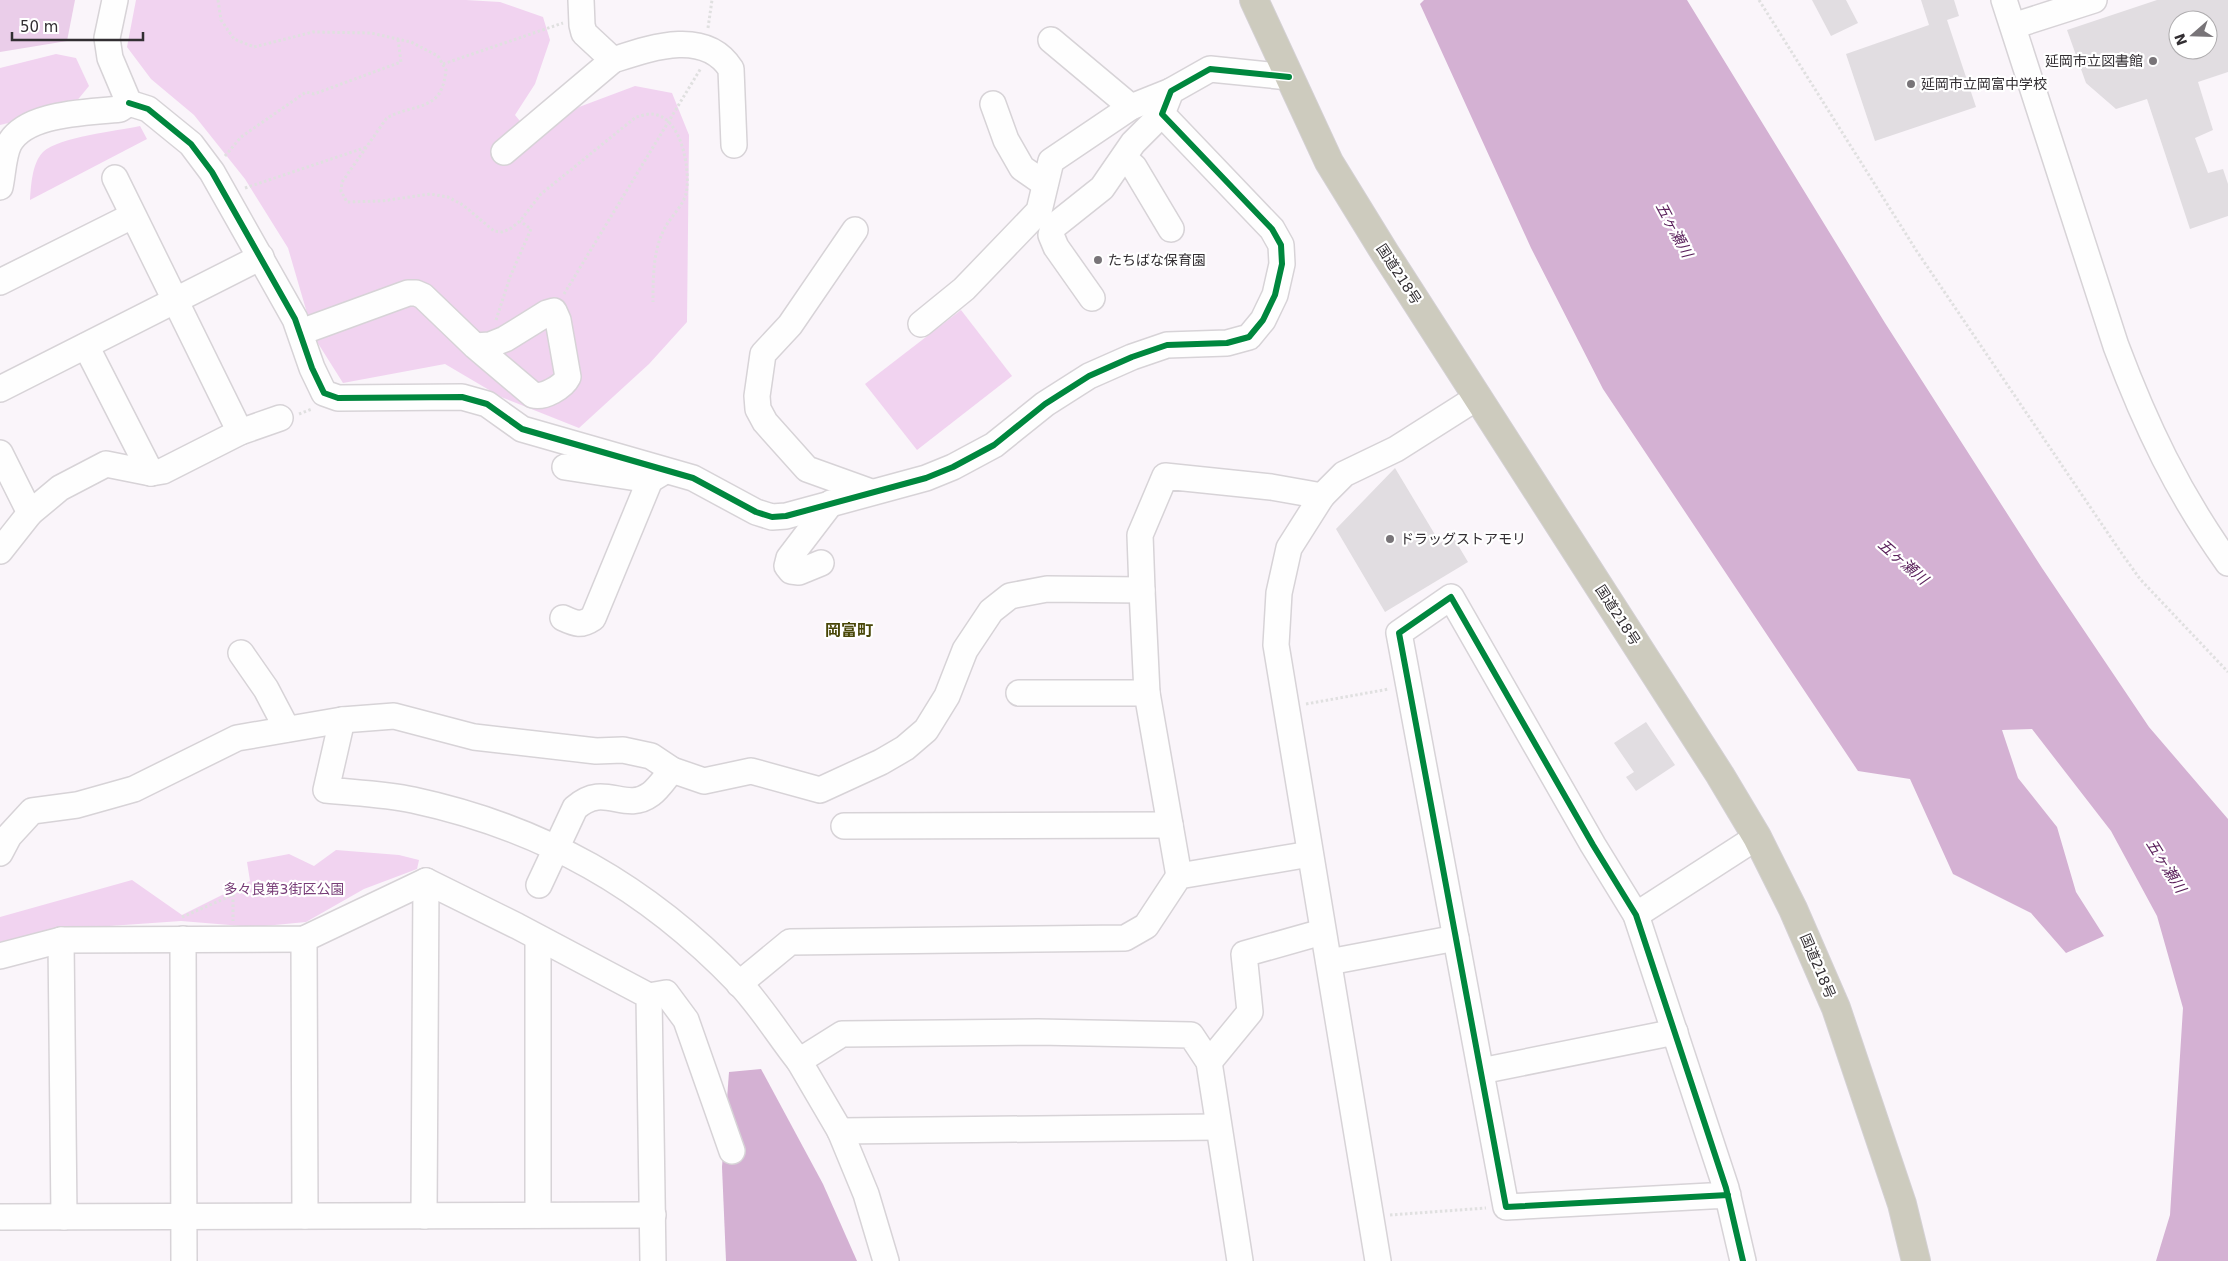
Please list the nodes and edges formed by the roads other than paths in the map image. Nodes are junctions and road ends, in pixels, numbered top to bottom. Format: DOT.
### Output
graph roads {
  1 [pos="115,0"];
  2 [pos="1254,0"];
  3 [pos="2004,0"];
  4 [pos="2094,0"];
  5 [pos="581,8"];
  6 [pos="2013,26"];
  7 [pos="1051,40"];
  8 [pos="613,60"];
  9 [pos="1289,77"];
  10 [pos="1171,91"];
  11 [pos="129,103"];
  12 [pos="993,104"];
  13 [pos="1131,107"];
  14 [pos="1162,114"];
  15 [pos="734,145"];
  16 [pos="504,152"];
  17 [pos="1124,158"];
  18 [pos="115,178"];
  19 [pos="1045,184"];
  20 [pos="0,187"];
  21 [pos="132,216"];
  22 [pos="1171,229"];
  23 [pos="855,230"];
  24 [pos="261,257"];
  25 [pos="0,282"];
  26 [pos="1092,298"];
  27 [pos="176,301"];
  28 [pos="921,324"];
  29 [pos="301,332"];
  30 [pos="481,345"];
  31 [pos="86,346"];
  32 [pos="0,389"];
  33 [pos="1478,397"];
  34 [pos="280,418"];
  35 [pos="240,432"];
  36 [pos="0,453"];
  37 [pos="565,467"];
  38 [pos="151,473"];
  39 [pos="659,475"];
  40 [pos="871,492"];
  41 [pos="1322,496"];
  42 [pos="831,503"];
  43 [pos="30,512"];
  44 [pos="2224,550"];
  45 [pos="0,551"];
  46 [pos="821,563"];
  47 [pos="1142,590"];
  48 [pos="563,618"];
  49 [pos="241,653"];
  50 [pos="1019,693"];
  51 [pos="1147,693"];
  52 [pos="342,720"];
  53 [pos="287,729"];
  54 [pos="672,770"];
  55 [pos="1170,824"];
  56 [pos="844,826"];
  57 [pos="1757,837"];
  58 [pos="557,847"];
  59 [pos="0,853"];
  60 [pos="1310,854"];
  61 [pos="1179,876"];
  62 [pos="426,881"];
  63 [pos="539,885"];
  64 [pos="1636,915"];
  65 [pos="181,929"];
  66 [pos="1322,932"];
  67 [pos="1456,938"];
  68 [pos="61,940"];
  69 [pos="304,940"];
  70 [pos="538,940"];
  71 [pos="0,956"];
  72 [pos="1329,962"];
  73 [pos="739,984"];
  74 [pos="649,996"];
  75 [pos="1675,1032"];
  76 [pos="799,1061"];
  77 [pos="1209,1062"];
  78 [pos="1481,1071"];
  79 [pos="1218,1127"];
  80 [pos="840,1131"];
  81 [pos="732,1150"];
  82 [pos="1728,1195"];
  83 [pos="538,1214"];
  84 [pos="653,1215"];
  85 [pos="184,1216"];
  86 [pos="305,1216"];
  87 [pos="424,1216"];
  88 [pos="0,1217"];
  89 [pos="64,1217"];
  90 [pos="184,1261"];
  91 [pos="653,1261"];
  92 [pos="886,1261"];
  93 [pos="1240,1261"];
  94 [pos="1378,1261"];
  95 [pos="1743,1261"];
  96 [pos="1916,1261"];
  1 -- 11 [label="street"];
  2 -- 9 [label="highway, 国道218号"];
  3 -- 6 [label="street"];
  4 -- 6 [label="street"];
  5 -- 8 [label="street"];
  6 -- 44 [label="street"];
  7 -- 13 [label="street"];
  8 -- 15 [label="street"];
  8 -- 16 [label="street"];
  9 -- 10 [label="street"];
  9 -- 33 [label="highway, 国道218号"];
  10 -- 13 [label="street"];
  10 -- 14 [label="street"];
  11 -- 20 [label="street"];
  11 -- 24 [label="street"];
  12 -- 19 [label="street"];
  13 -- 19 [label="street"];
  14 -- 17 [label="street"];
  14 -- 40 [label="street"];
  17 -- 22 [label="street"];
  17 -- 26 [label="street"];
  18 -- 21 [label="street"];
  19 -- 28 [label="street"];
  21 -- 25 [label="street"];
  21 -- 27 [label="street"];
  23 -- 40 [label="street"];
  24 -- 27 [label="street"];
  24 -- 29 [label="street"];
  27 -- 31 [label="street"];
  27 -- 35 [label="street"];
  29 -- 30 [label="street"];
  29 -- 39 [label="street"];
  30 -- 30 [label="street"];
  31 -- 32 [label="street"];
  31 -- 38 [label="street"];
  33 -- 41 [label="street"];
  33 -- 57 [label="highway, 国道218号"];
  34 -- 35 [label="street"];
  35 -- 38 [label="street"];
  36 -- 43 [label="street"];
  37 -- 39 [label="street"];
  38 -- 43 [label="street"];
  39 -- 42 [label="street"];
  39 -- 48 [label="street"];
  40 -- 42 [label="street"];
  41 -- 47 [label="street"];
  41 -- 60 [label="street"];
  42 -- 46 [label="street"];
  43 -- 45 [label="street"];
  47 -- 51 [label="street"];
  47 -- 54 [label="street"];
  49 -- 53 [label="street"];
  50 -- 51 [label="street"];
  51 -- 55 [label="street"];
  52 -- 53 [label="street"];
  52 -- 54 [label="street"];
  52 -- 58 [label="street"];
  53 -- 59 [label="street"];
  54 -- 58 [label="street"];
  55 -- 56 [label="street"];
  55 -- 61 [label="street"];
  57 -- 64 [label="street"];
  57 -- 96 [label="highway, 国道218号"];
  58 -- 63 [label="street"];
  58 -- 73 [label="street"];
  60 -- 61 [label="street"];
  60 -- 66 [label="street"];
  61 -- 73 [label="street"];
  62 -- 69 [label="street"];
  62 -- 70 [label="street"];
  62 -- 87 [label="street"];
  64 -- 67 [label="street"];
  64 -- 75 [label="street"];
  65 -- 68 [label="street"];
  65 -- 69 [label="street"];
  65 -- 85 [label="street"];
  66 -- 72 [label="street"];
  66 -- 77 [label="street"];
  67 -- 72 [label="street"];
  67 -- 78 [label="street"];
  68 -- 71 [label="street"];
  68 -- 89 [label="street"];
  69 -- 86 [label="street"];
  70 -- 74 [label="street"];
  70 -- 83 [label="street"];
  72 -- 94 [label="street"];
  73 -- 76 [label="street"];
  74 -- 81 [label="street"];
  74 -- 84 [label="street"];
  75 -- 78 [label="street"];
  75 -- 82 [label="street"];
  76 -- 77 [label="street"];
  76 -- 80 [label="street"];
  77 -- 79 [label="street"];
  78 -- 82 [label="street"];
  79 -- 80 [label="street"];
  79 -- 93 [label="street"];
  80 -- 92 [label="street"];
  82 -- 95 [label="street"];
  83 -- 84 [label="street"];
  83 -- 87 [label="street"];
  84 -- 91 [label="street"];
  85 -- 86 [label="street"];
  85 -- 89 [label="street"];
  85 -- 90 [label="street"];
  86 -- 87 [label="street"];
  88 -- 89 [label="street"];
}
